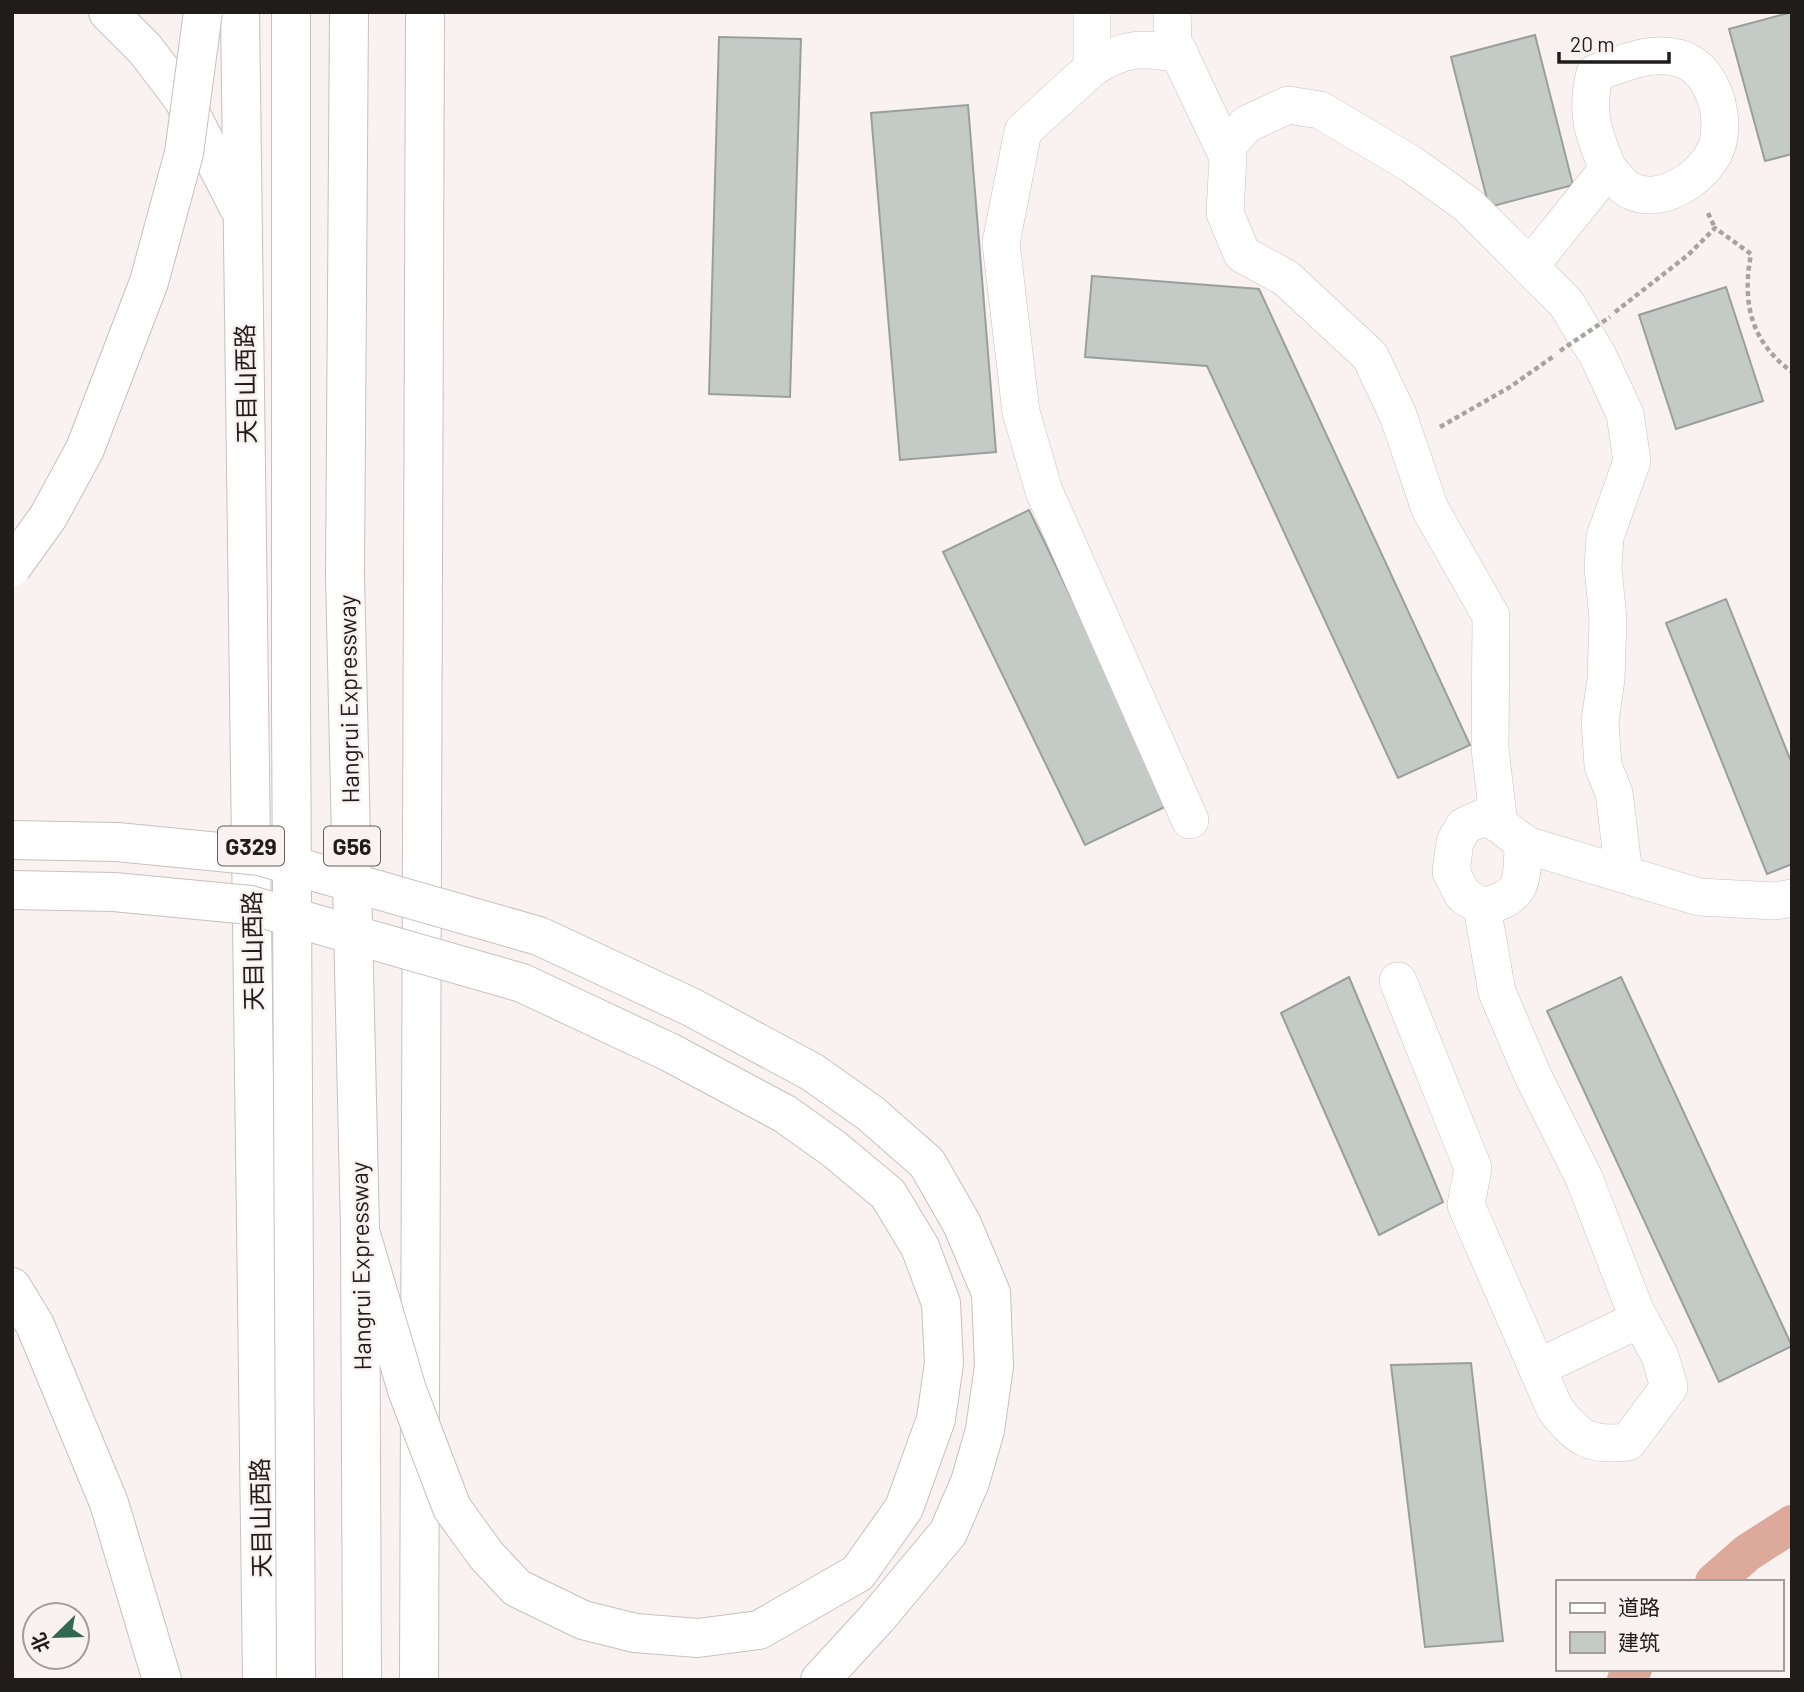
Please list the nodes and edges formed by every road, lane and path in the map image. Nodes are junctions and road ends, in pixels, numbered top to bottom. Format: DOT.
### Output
graph roads {
  1 [pos="108,12"];
  2 [pos="203,12"];
  3 [pos="240,12"];
  4 [pos="291,12"];
  5 [pos="349,12"];
  6 [pos="425,12"];
  7 [pos="1092,12"];
  8 [pos="1172,12"];
  9 [pos="1180,54"];
  10 [pos="1092,68"];
  11 [pos="1225,148"];
  12 [pos="1608,169"];
  13 [pos="243,215"];
  14 [pos="1530,266"];
  15 [pos="1792,372"];
  16 [pos="1408,445"];
  17 [pos="12,566"];
  18 [pos="1190,820"];
  19 [pos="1511,833"];
  20 [pos="12,840"];
  21 [pos="1625,873"];
  22 [pos="12,890"];
  23 [pos="1792,898"];
  24 [pos="1482,907"];
  25 [pos="1398,981"];
  26 [pos="360,1231"];
  27 [pos="12,1287"];
  28 [pos="1640,1319"];
  29 [pos="1537,1368"];
  30 [pos="162,1680"];
  31 [pos="262,1680"];
  32 [pos="296,1680"];
  33 [pos="362,1680"];
  34 [pos="419,1680"];
  35 [pos="820,1680"];
  1 -- 13 [label="highway"];
  2 -- 17 [label="highway, bridge"];
  3 -- 13 [label="highway, 天目山西路 / G329"];
  4 -- 32 [label="highway, G56, bridge"];
  5 -- 26 [label="highway, Hangrui Expressway / G56, bridge"];
  6 -- 34 [label="highway"];
  7 -- 10 [label="street"];
  8 -- 9 [label="street"];
  9 -- 10 [label="street"];
  9 -- 11 [label="street"];
  10 -- 18 [label="street"];
  11 -- 14 [label="street"];
  11 -- 16 [label="street"];
  12 -- 14 [label="street"];
  13 -- 31 [label="highway, 天目山西路 / G329"];
  14 -- 21 [label="street"];
  15 -- 16 [label="path, bridge"];
  16 -- 19 [label="street"];
  19 -- 21 [label="street"];
  19 -- 24 [label="street"];
  19 -- 24 [label="street"];
  20 -- 35 [label="highway, bridge"];
  21 -- 23 [label="street"];
  22 -- 26 [label="highway, bridge"];
  24 -- 28 [label="street"];
  25 -- 29 [label="street"];
  26 -- 33 [label="highway, Hangrui Expressway / G56, bridge"];
  27 -- 30 [label="highway"];
  28 -- 29 [label="street"];
  28 -- 29 [label="street"];
}
